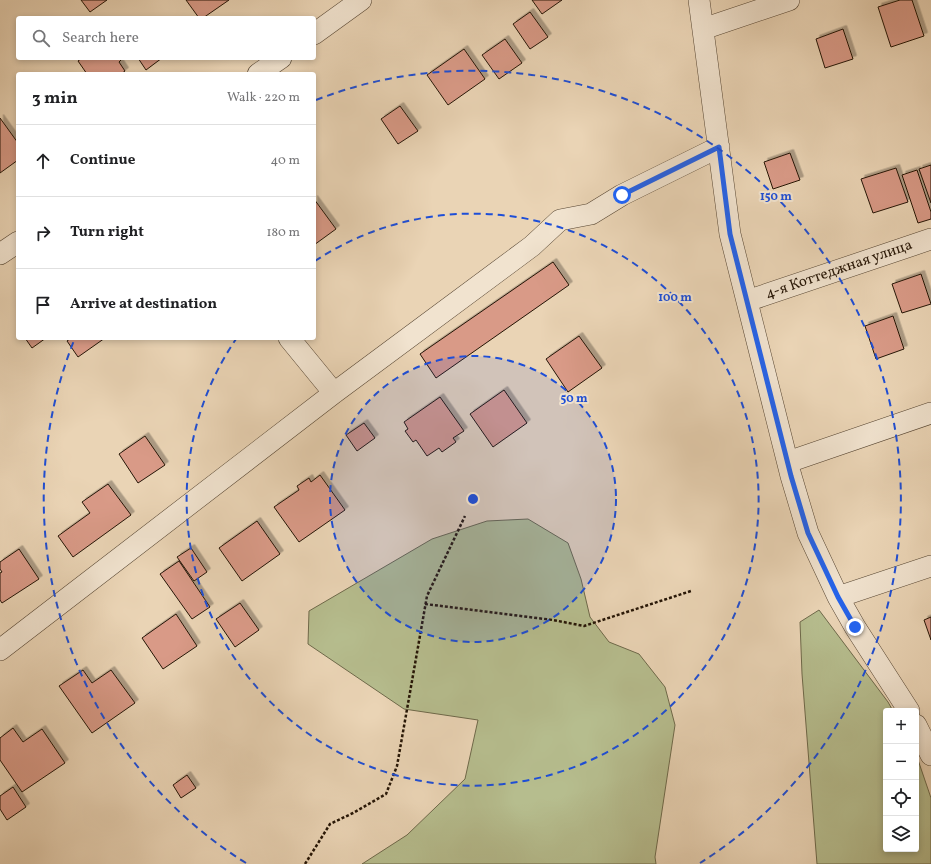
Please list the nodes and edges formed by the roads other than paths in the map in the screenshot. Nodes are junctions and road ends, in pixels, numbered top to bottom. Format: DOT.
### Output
graph roads {
  1 [pos="361,0"];
  2 [pos="699,0"];
  3 [pos="789,0"];
  4 [pos="703,29"];
  5 [pos="316,33"];
  6 [pos="278,60"];
  7 [pos="261,72"];
  8 [pos="719,147"];
  9 [pos="931,239"];
  10 [pos="16,243"];
  11 [pos="0,254"];
  12 [pos="747,301"];
  13 [pos="291,340"];
  14 [pos="334,393"];
  15 [pos="931,413"];
  16 [pos="788,462"];
  17 [pos="931,566"];
  18 [pos="838,597"];
  19 [pos="0,650"];
  20 [pos="907,708"];
  21 [pos="919,731"];
  22 [pos="931,755"];
  1 -- 5 [label="street"];
  2 -- 4 [label="street"];
  3 -- 4 [label="street"];
  4 -- 8 [label="street"];
  6 -- 7 [label="street"];
  8 -- 12 [label="street"];
  8 -- 14 [label="street"];
  9 -- 12 [label="street, 4-я Коттеджная улица"];
  10 -- 11 [label="street"];
  12 -- 16 [label="street"];
  13 -- 14 [label="street"];
  14 -- 19 [label="street"];
  15 -- 16 [label="street"];
  16 -- 18 [label="street"];
  17 -- 18 [label="street"];
  18 -- 20 [label="street"];
  21 -- 22 [label="street"];
}
